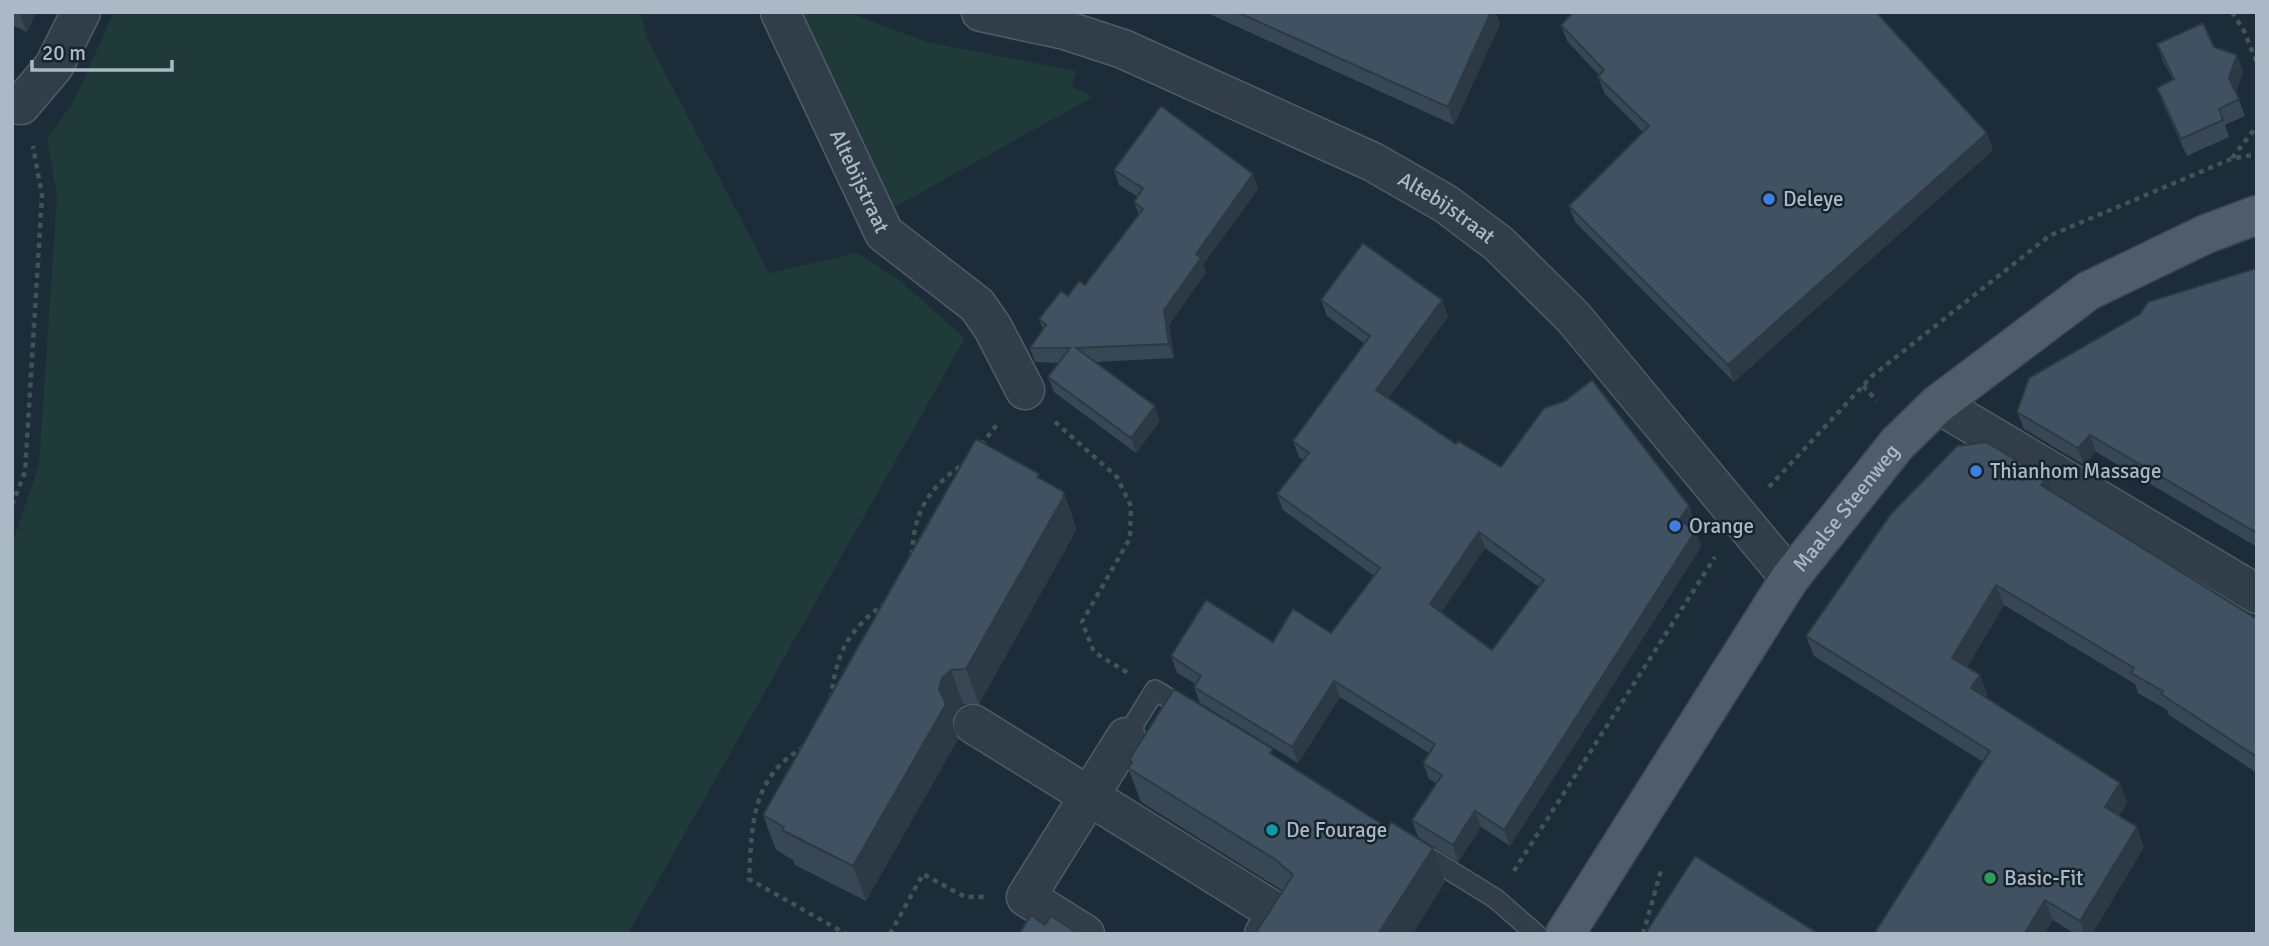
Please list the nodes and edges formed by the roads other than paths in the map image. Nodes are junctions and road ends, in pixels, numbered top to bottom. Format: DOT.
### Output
graph roads {
  1 [pos="81,12"];
  2 [pos="780,12"];
  3 [pos="981,12"];
  4 [pos="17,104"];
  5 [pos="2254,210"];
  6 [pos="1025,390"];
  7 [pos="1938,404"];
  8 [pos="1790,578"];
  9 [pos="2257,594"];
  10 [pos="1202,719"];
  11 [pos="973,724"];
  12 [pos="1126,737"];
  13 [pos="1090,796"];
  14 [pos="1402,841"];
  15 [pos="1085,934"];
  16 [pos="1265,934"];
  17 [pos="1536,934"];
  18 [pos="1565,934"];
  1 -- 4 [label="street"];
  2 -- 6 [label="street, Altebijstraat"];
  3 -- 8 [label="street, Altebijstraat"];
  5 -- 7 [label="main road, Maalse Steenweg"];
  7 -- 8 [label="main road, Maalse Steenweg"];
  7 -- 9 [label="street"];
  8 -- 18 [label="main road, Maalse Steenweg"];
  10 -- 12 [label="lane"];
  11 -- 13 [label="street"];
  12 -- 13 [label="street"];
  13 -- 15 [label="street"];
  13 -- 16 [label="street"];
  14 -- 17 [label="lane"];
}
